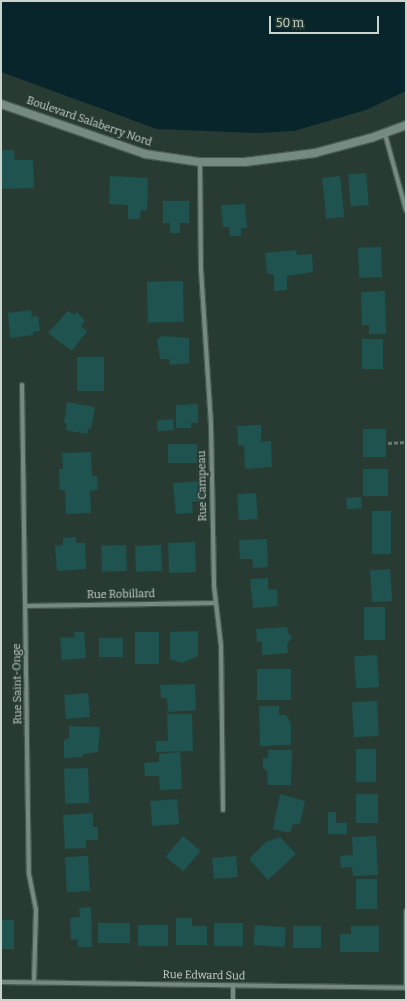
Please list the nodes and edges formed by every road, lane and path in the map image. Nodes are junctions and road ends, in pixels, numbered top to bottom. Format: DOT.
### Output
graph roads {
  1 [pos="1,104"];
  2 [pos="406,124"];
  3 [pos="385,134"];
  4 [pos="200,162"];
  5 [pos="406,210"];
  6 [pos="22,385"];
  7 [pos="406,442"];
  8 [pos="388,443"];
  9 [pos="216,603"];
  10 [pos="26,606"];
  11 [pos="223,810"];
  12 [pos="406,911"];
  13 [pos="34,981"];
  14 [pos="1,982"];
  15 [pos="233,985"];
  16 [pos="406,988"];
  17 [pos="233,1000"];
  1 -- 4 [label="street, Boulevard Salaberry Nord"];
  2 -- 3 [label="street, Boulevard Salaberry Nord"];
  3 -- 4 [label="street, Boulevard Salaberry Nord"];
  3 -- 5 [label="street"];
  4 -- 9 [label="street, Rue Campeau"];
  6 -- 10 [label="street, Rue Saint-Onge"];
  7 -- 8 [label="path"];
  9 -- 10 [label="street, Rue Robillard"];
  9 -- 11 [label="street, Rue Campeau"];
  10 -- 13 [label="street, Rue Saint-Onge"];
  12 -- 16 [label="street"];
  13 -- 14 [label="street, Rue Edward Sud"];
  13 -- 15 [label="street, Rue Edward Sud"];
  15 -- 16 [label="street, Rue Edward Sud"];
  15 -- 17 [label="street"];
}
